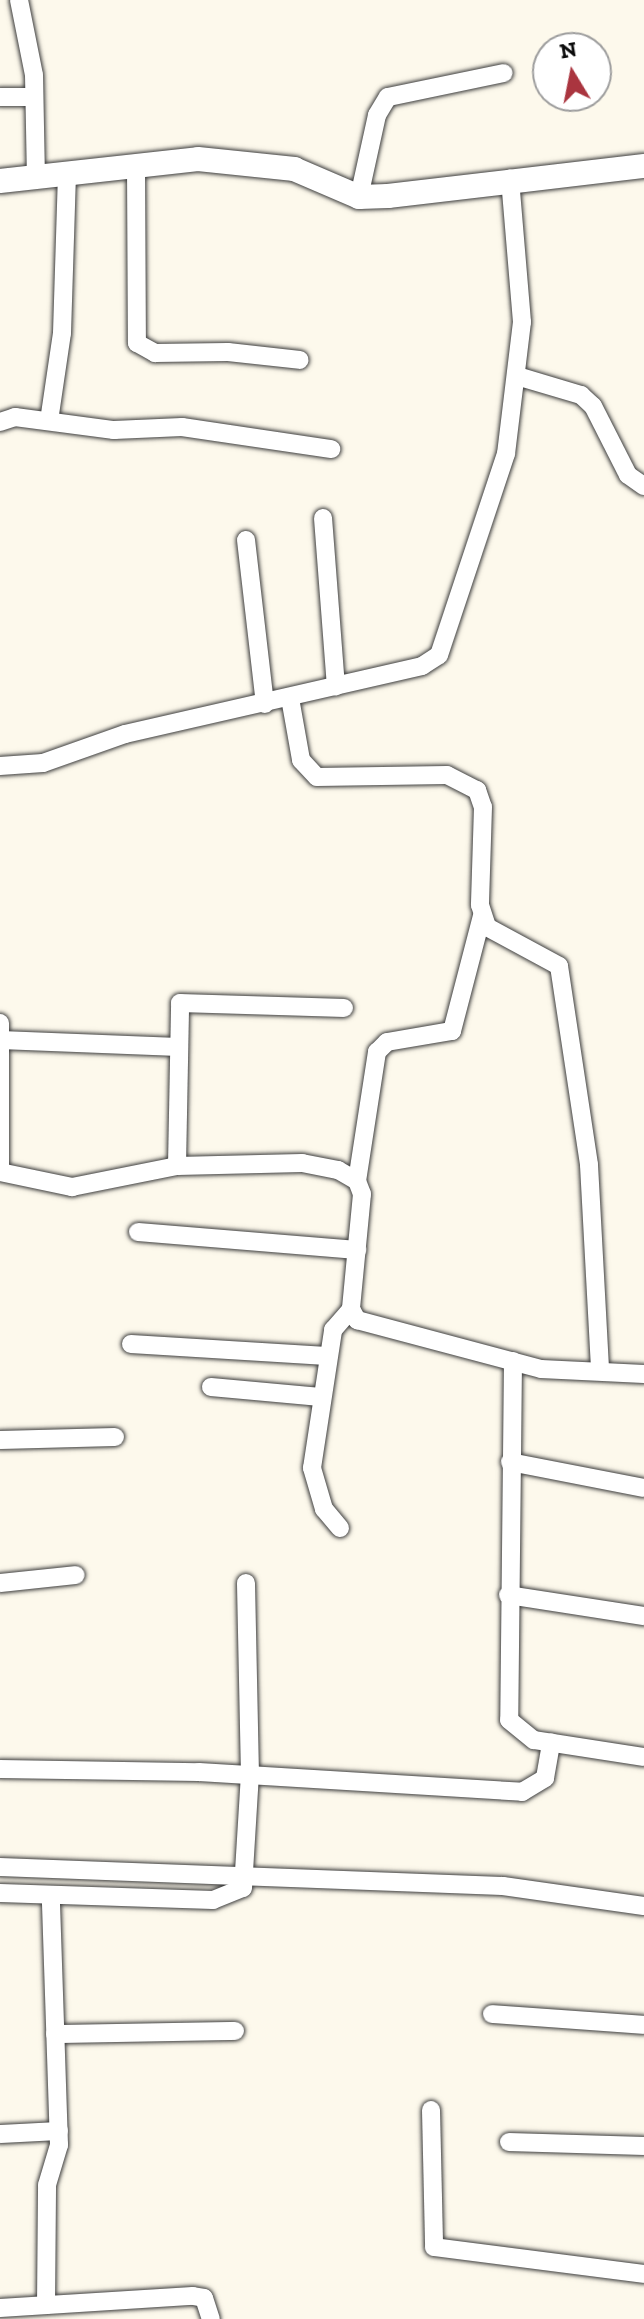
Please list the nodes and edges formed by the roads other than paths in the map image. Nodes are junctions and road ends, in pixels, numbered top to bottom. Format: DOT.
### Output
graph roads {
  1 [pos="19,0"];
  2 [pos="504,73"];
  3 [pos="0,97"];
  4 [pos="34,97"];
  5 [pos="136,166"];
  6 [pos="644,166"];
  7 [pos="67,173"];
  8 [pos="36,177"];
  9 [pos="510,178"];
  10 [pos="0,181"];
  11 [pos="359,197"];
  12 [pos="300,360"];
  13 [pos="517,376"];
  14 [pos="49,421"];
  15 [pos="0,422"];
  16 [pos="331,449"];
  17 [pos="644,486"];
  18 [pos="323,518"];
  19 [pos="246,540"];
  20 [pos="336,687"];
  21 [pos="290,698"];
  22 [pos="265,704"];
  23 [pos="0,766"];
  24 [pos="482,916"];
  25 [pos="344,1008"];
  26 [pos="1,1032"];
  27 [pos="176,1047"];
  28 [pos="0,1165"];
  29 [pos="177,1166"];
  30 [pos="0,1172"];
  31 [pos="357,1181"];
  32 [pos="138,1232"];
  33 [pos="357,1250"];
  34 [pos="351,1309"];
  35 [pos="131,1344"];
  36 [pos="327,1356"];
  37 [pos="513,1361"];
  38 [pos="600,1371"];
  39 [pos="644,1374"];
  40 [pos="211,1387"];
  41 [pos="321,1397"];
  42 [pos="115,1437"];
  43 [pos="0,1440"];
  44 [pos="510,1462"];
  45 [pos="644,1488"];
  46 [pos="340,1528"];
  47 [pos="76,1575"];
  48 [pos="0,1583"];
  49 [pos="246,1583"];
  50 [pos="508,1595"];
  51 [pos="644,1616"];
  52 [pos="551,1743"];
  53 [pos="644,1757"];
  54 [pos="0,1769"];
  55 [pos="250,1775"];
  56 [pos="0,1867"];
  57 [pos="246,1875"];
  58 [pos="0,1893"];
  59 [pos="51,1898"];
  60 [pos="644,1906"];
  61 [pos="492,2014"];
  62 [pos="644,2025"];
  63 [pos="235,2031"];
  64 [pos="55,2034"];
  65 [pos="431,2110"];
  66 [pos="59,2131"];
  67 [pos="0,2134"];
  68 [pos="509,2142"];
  69 [pos="644,2146"];
  70 [pos="644,2274"];
  71 [pos="46,2305"];
  72 [pos="0,2308"];
  73 [pos="211,2319"];
  1 -- 4 [label="street"];
  2 -- 11 [label="street"];
  3 -- 4 [label="street"];
  4 -- 8 [label="street"];
  5 -- 7 [label="street"];
  5 -- 11 [label="street"];
  5 -- 12 [label="street"];
  6 -- 9 [label="street"];
  7 -- 8 [label="street"];
  7 -- 14 [label="street"];
  8 -- 10 [label="street"];
  9 -- 11 [label="street"];
  9 -- 13 [label="street"];
  13 -- 17 [label="street"];
  13 -- 20 [label="street"];
  14 -- 15 [label="street"];
  14 -- 16 [label="street"];
  18 -- 20 [label="street"];
  19 -- 22 [label="street"];
  20 -- 21 [label="street"];
  21 -- 22 [label="street"];
  21 -- 24 [label="street"];
  22 -- 23 [label="street"];
  24 -- 31 [label="street"];
  24 -- 38 [label="street"];
  25 -- 27 [label="street"];
  26 -- 27 [label="street"];
  26 -- 28 [label="street"];
  27 -- 29 [label="street"];
  29 -- 30 [label="street"];
  29 -- 31 [label="street"];
  31 -- 33 [label="street"];
  32 -- 33 [label="street"];
  33 -- 34 [label="street"];
  34 -- 36 [label="street"];
  34 -- 37 [label="street"];
  35 -- 36 [label="street"];
  36 -- 41 [label="street"];
  37 -- 38 [label="street"];
  37 -- 44 [label="street"];
  38 -- 39 [label="street"];
  40 -- 41 [label="street"];
  41 -- 46 [label="street"];
  42 -- 43 [label="street"];
  44 -- 45 [label="street"];
  44 -- 50 [label="street"];
  47 -- 48 [label="street"];
  49 -- 55 [label="street"];
  50 -- 51 [label="street"];
  50 -- 52 [label="street"];
  52 -- 53 [label="street"];
  52 -- 55 [label="street"];
  54 -- 55 [label="street"];
  55 -- 57 [label="street"];
  56 -- 57 [label="street"];
  57 -- 59 [label="street"];
  57 -- 60 [label="street"];
  58 -- 59 [label="street"];
  59 -- 64 [label="street"];
  61 -- 62 [label="street"];
  63 -- 64 [label="street"];
  64 -- 66 [label="street"];
  65 -- 70 [label="street"];
  66 -- 67 [label="street"];
  66 -- 71 [label="street"];
  68 -- 69 [label="street"];
  71 -- 72 [label="street"];
  71 -- 73 [label="street"];
}
